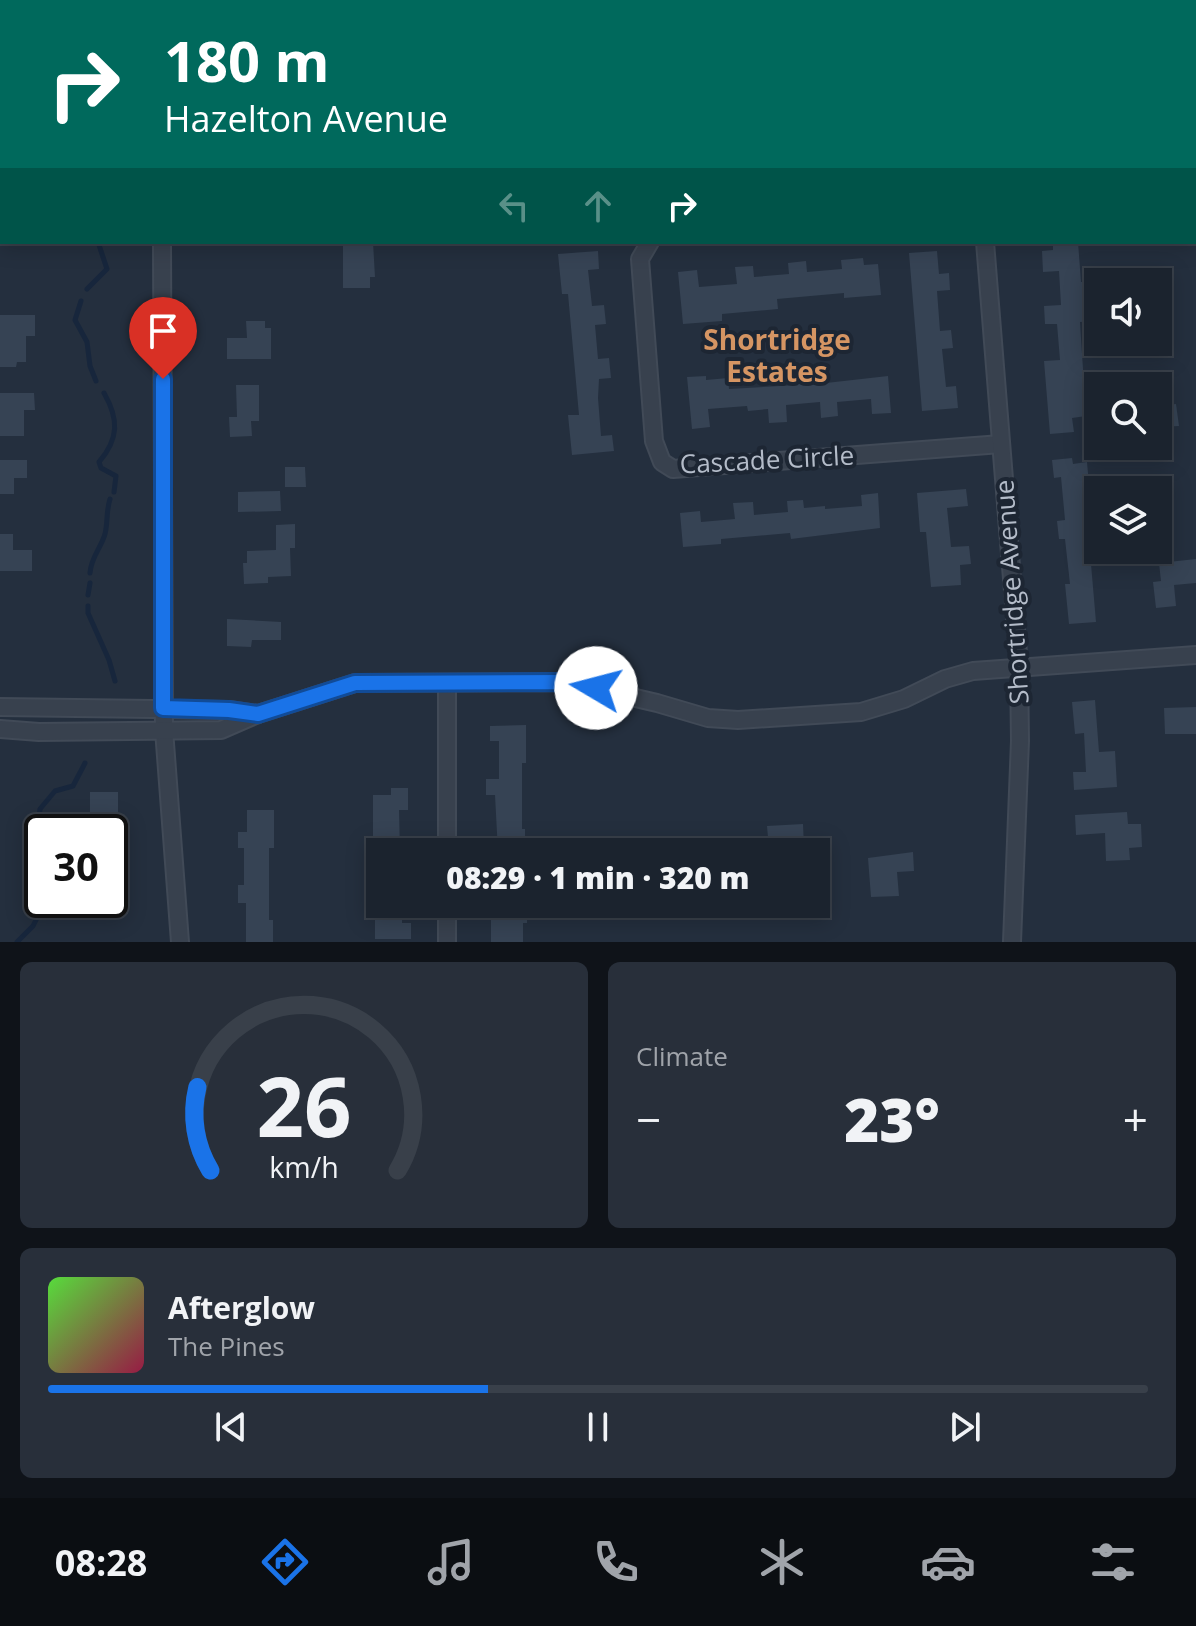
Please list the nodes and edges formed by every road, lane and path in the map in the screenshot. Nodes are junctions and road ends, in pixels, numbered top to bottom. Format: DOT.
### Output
graph roads {
  1 [pos="162,244"];
  2 [pos="649,244"];
  3 [pos="985,244"];
  4 [pos="1001,444"];
  5 [pos="1196,655"];
  6 [pos="1019,666"];
  7 [pos="447,684"];
  8 [pos="0,707"];
  9 [pos="163,708"];
  10 [pos="258,714"];
  11 [pos="0,729"];
  12 [pos="164,730"];
  13 [pos="447,838"];
  14 [pos="447,918"];
  15 [pos="180,942"];
  16 [pos="447,942"];
  17 [pos="1012,942"];
  1 -- 9 [label="street"];
  2 -- 4 [label="street, Cascade Circle"];
  3 -- 4 [label="street, Shortridge Avenue"];
  4 -- 6 [label="street, Shortridge Avenue"];
  5 -- 6 [label="street"];
  6 -- 7 [label="street"];
  6 -- 17 [label="street, Shortridge Avenue"];
  7 -- 10 [label="street"];
  7 -- 13 [label="street"];
  8 -- 9 [label="street"];
  9 -- 10 [label="street"];
  9 -- 12 [label="street"];
  10 -- 12 [label="street"];
  11 -- 12 [label="street"];
  12 -- 15 [label="street"];
  14 -- 16 [label="street"];
}
